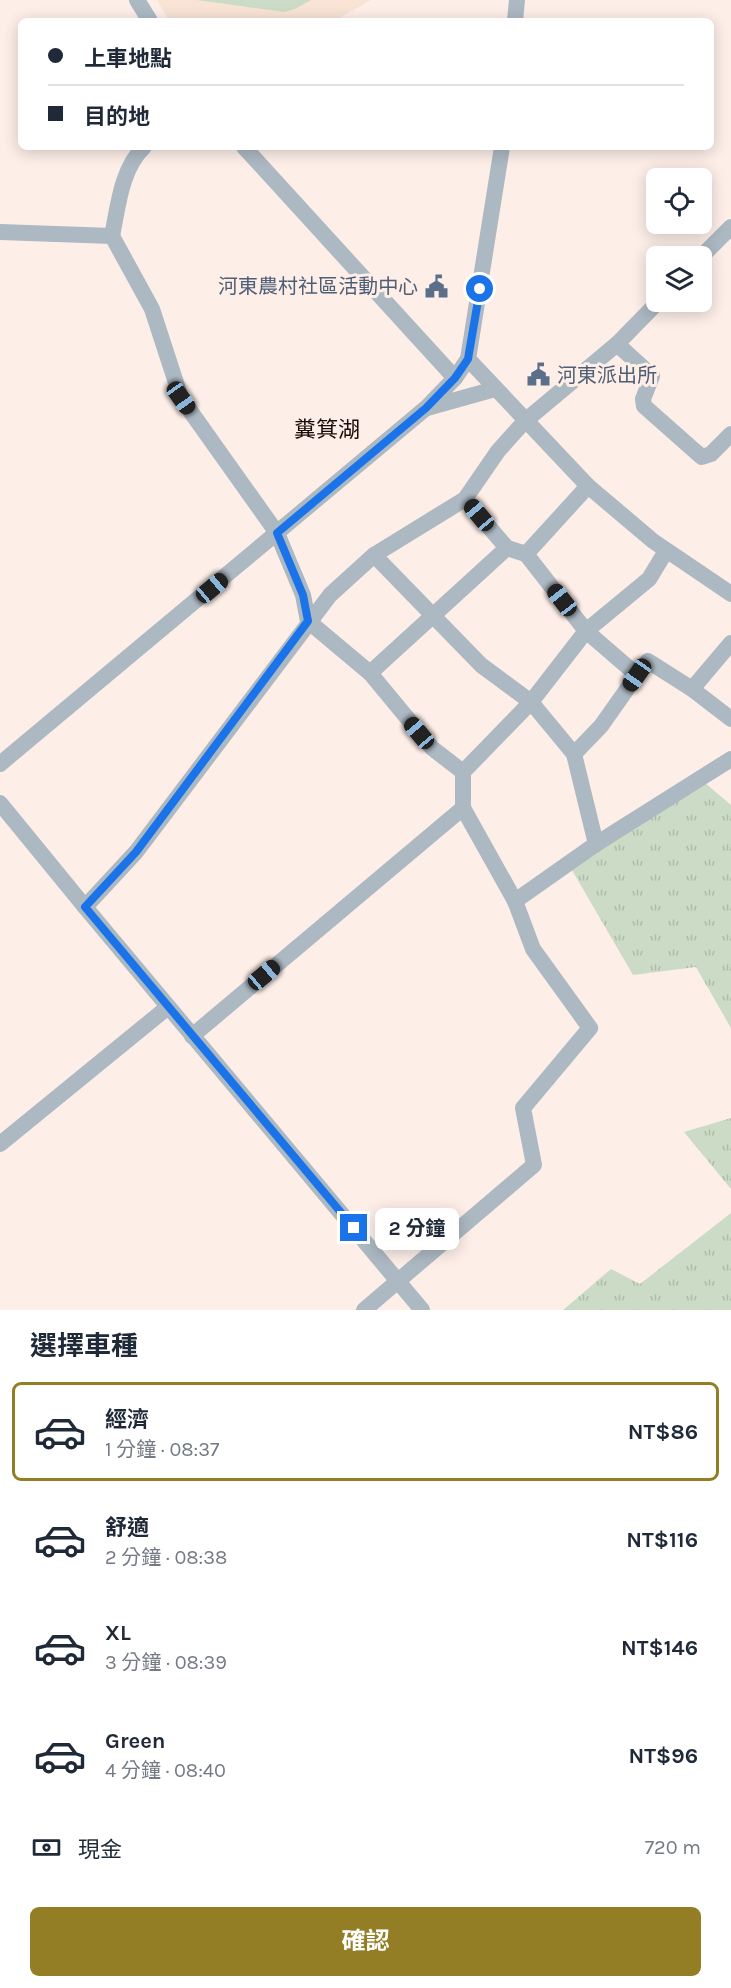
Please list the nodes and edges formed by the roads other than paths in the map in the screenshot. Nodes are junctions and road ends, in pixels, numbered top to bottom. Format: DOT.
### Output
graph roads {
  1 [pos="137,0"];
  2 [pos="517,0"];
  3 [pos="148,18"];
  4 [pos="515,18"];
  5 [pos="142,150"];
  6 [pos="247,150"];
  7 [pos="502,150"];
  8 [pos="731,227"];
  9 [pos="0,232"];
  10 [pos="112,236"];
  11 [pos="712,246"];
  12 [pos="648,312"];
  13 [pos="616,344"];
  14 [pos="468,359"];
  15 [pos="455,378"];
  16 [pos="495,389"];
  17 [pos="426,408"];
  18 [pos="525,421"];
  19 [pos="731,434"];
  20 [pos="588,486"];
  21 [pos="465,499"];
  22 [pos="277,533"];
  23 [pos="507,548"];
  24 [pos="666,551"];
  25 [pos="526,554"];
  26 [pos="374,555"];
  27 [pos="731,594"];
  28 [pos="433,617"];
  29 [pos="308,621"];
  30 [pos="586,630"];
  31 [pos="731,644"];
  32 [pos="370,673"];
  33 [pos="637,675"];
  34 [pos="692,689"];
  35 [pos="531,702"];
  36 [pos="731,719"];
  37 [pos="574,754"];
  38 [pos="731,759"];
  39 [pos="0,764"];
  40 [pos="463,772"];
  41 [pos="0,803"];
  42 [pos="463,808"];
  43 [pos="596,844"];
  44 [pos="515,901"];
  45 [pos="85,907"];
  46 [pos="168,1007"];
  47 [pos="192,1036"];
  48 [pos="0,1144"];
  49 [pos="399,1281"];
  50 [pos="364,1310"];
  51 [pos="422,1310"];
  1 -- 3 [label="street"];
  2 -- 4 [label="street"];
  5 -- 10 [label="street"];
  6 -- 15 [label="street"];
  7 -- 14 [label="street"];
  8 -- 11 [label="street"];
  9 -- 10 [label="street"];
  10 -- 22 [label="street"];
  12 -- 13 [label="street"];
  13 -- 18 [label="street"];
  13 -- 19 [label="street"];
  14 -- 15 [label="street"];
  14 -- 16 [label="street"];
  15 -- 17 [label="street"];
  16 -- 17 [label="street"];
  16 -- 18 [label="street"];
  17 -- 22 [label="street"];
  18 -- 20 [label="street"];
  18 -- 21 [label="street"];
  20 -- 24 [label="street"];
  20 -- 25 [label="street"];
  21 -- 23 [label="street"];
  21 -- 26 [label="street"];
  22 -- 29 [label="street"];
  22 -- 39 [label="street"];
  23 -- 25 [label="street"];
  23 -- 28 [label="street"];
  24 -- 27 [label="street"];
  24 -- 30 [label="street"];
  25 -- 30 [label="street"];
  26 -- 28 [label="street"];
  26 -- 29 [label="street"];
  28 -- 32 [label="street"];
  28 -- 35 [label="street"];
  29 -- 32 [label="street"];
  29 -- 45 [label="street"];
  30 -- 33 [label="street"];
  30 -- 35 [label="street"];
  31 -- 34 [label="street"];
  32 -- 40 [label="street"];
  33 -- 34 [label="street"];
  33 -- 37 [label="street"];
  34 -- 36 [label="street"];
  35 -- 37 [label="street"];
  35 -- 40 [label="street"];
  37 -- 43 [label="street"];
  38 -- 43 [label="street"];
  40 -- 42 [label="street"];
  41 -- 45 [label="street"];
  42 -- 44 [label="street"];
  42 -- 47 [label="street"];
  43 -- 44 [label="street"];
  44 -- 49 [label="street"];
  45 -- 46 [label="street"];
  46 -- 47 [label="street"];
  46 -- 48 [label="street"];
  47 -- 49 [label="street"];
  49 -- 50 [label="street"];
  49 -- 51 [label="street"];
}
